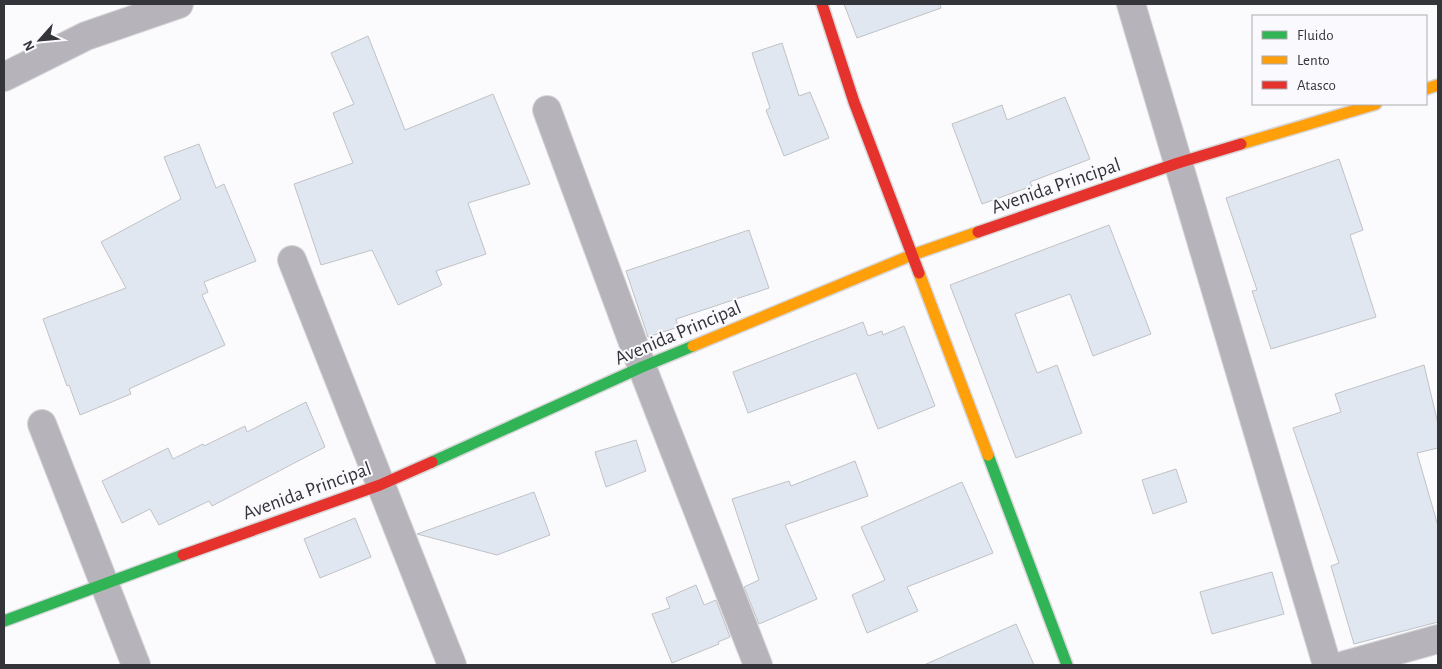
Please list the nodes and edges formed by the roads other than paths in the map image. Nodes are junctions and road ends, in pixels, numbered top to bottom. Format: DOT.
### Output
graph roads {
  1 [pos="179,4"];
  2 [pos="822,4"];
  3 [pos="1131,4"];
  4 [pos="4,77"];
  5 [pos="1373,105"];
  6 [pos="547,110"];
  7 [pos="1178,164"];
  8 [pos="912,255"];
  9 [pos="292,260"];
  10 [pos="642,367"];
  11 [pos="42,424"];
  12 [pos="380,485"];
  13 [pos="104,582"];
  14 [pos="4,621"];
  15 [pos="1438,639"];
  16 [pos="136,665"];
  17 [pos="452,665"];
  18 [pos="758,665"];
  19 [pos="1067,665"];
  20 [pos="1327,665"];
  21 [pos="1345,665"];
  1 -- 4 [label="street"];
  2 -- 8 [label="street"];
  3 -- 7 [label="street"];
  5 -- 7 [label="street, Avenida Principal"];
  6 -- 10 [label="street"];
  7 -- 8 [label="street, Avenida Principal"];
  7 -- 20 [label="street"];
  8 -- 10 [label="street, Avenida Principal"];
  8 -- 19 [label="street"];
  9 -- 12 [label="street"];
  10 -- 12 [label="street, Avenida Principal"];
  10 -- 18 [label="street"];
  11 -- 13 [label="street"];
  12 -- 13 [label="street, Avenida Principal"];
  12 -- 17 [label="street"];
  13 -- 14 [label="street, Avenida Principal"];
  13 -- 16 [label="street"];
  15 -- 21 [label="street"];
}
